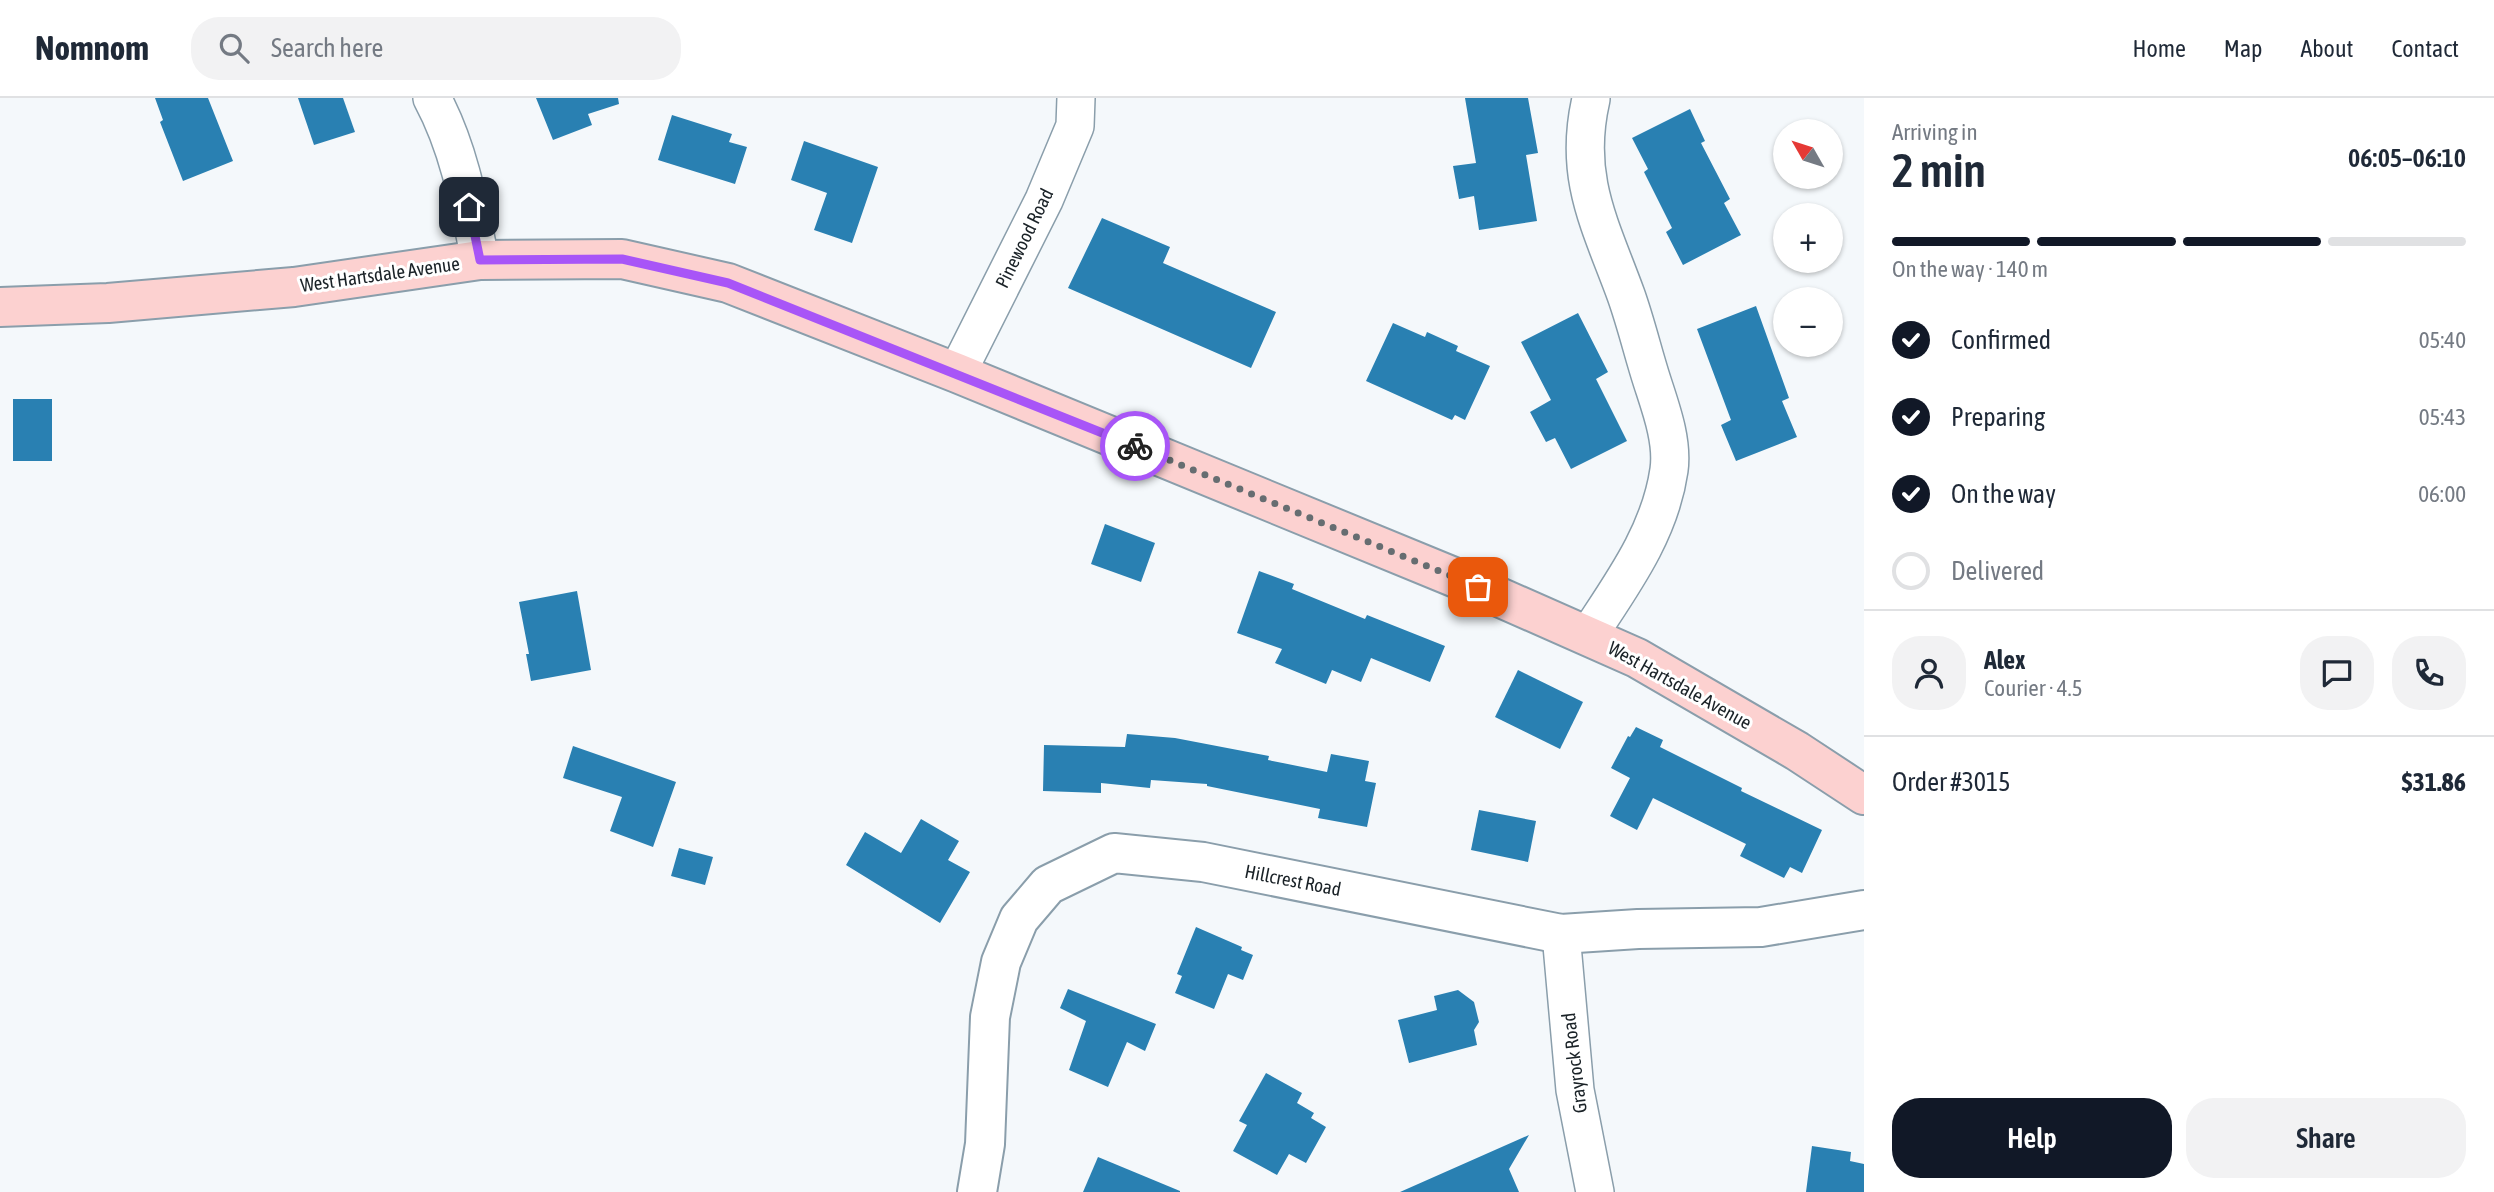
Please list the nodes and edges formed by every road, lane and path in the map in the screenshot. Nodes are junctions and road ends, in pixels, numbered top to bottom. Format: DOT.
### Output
graph roads {
  1 [pos="432,98"];
  2 [pos="1076,98"];
  3 [pos="1601,99"];
  4 [pos="480,260"];
  5 [pos="0,307"];
  6 [pos="957,373"];
  7 [pos="1588,636"];
  8 [pos="1864,794"];
  9 [pos="1864,910"];
  10 [pos="1561,934"];
  11 [pos="977,1192"];
  12 [pos="1595,1192"];
  1 -- 4 [label="street"];
  2 -- 6 [label="street, Pinewood Road"];
  3 -- 7 [label="street"];
  4 -- 5 [label="main road, West Hartsdale Avenue"];
  4 -- 6 [label="main road, West Hartsdale Avenue"];
  6 -- 7 [label="main road, West Hartsdale Avenue"];
  7 -- 8 [label="main road, West Hartsdale Avenue"];
  9 -- 10 [label="street, Hillcrest Road"];
  10 -- 11 [label="street, Hillcrest Road"];
  10 -- 12 [label="street, Grayrock Road"];
}
